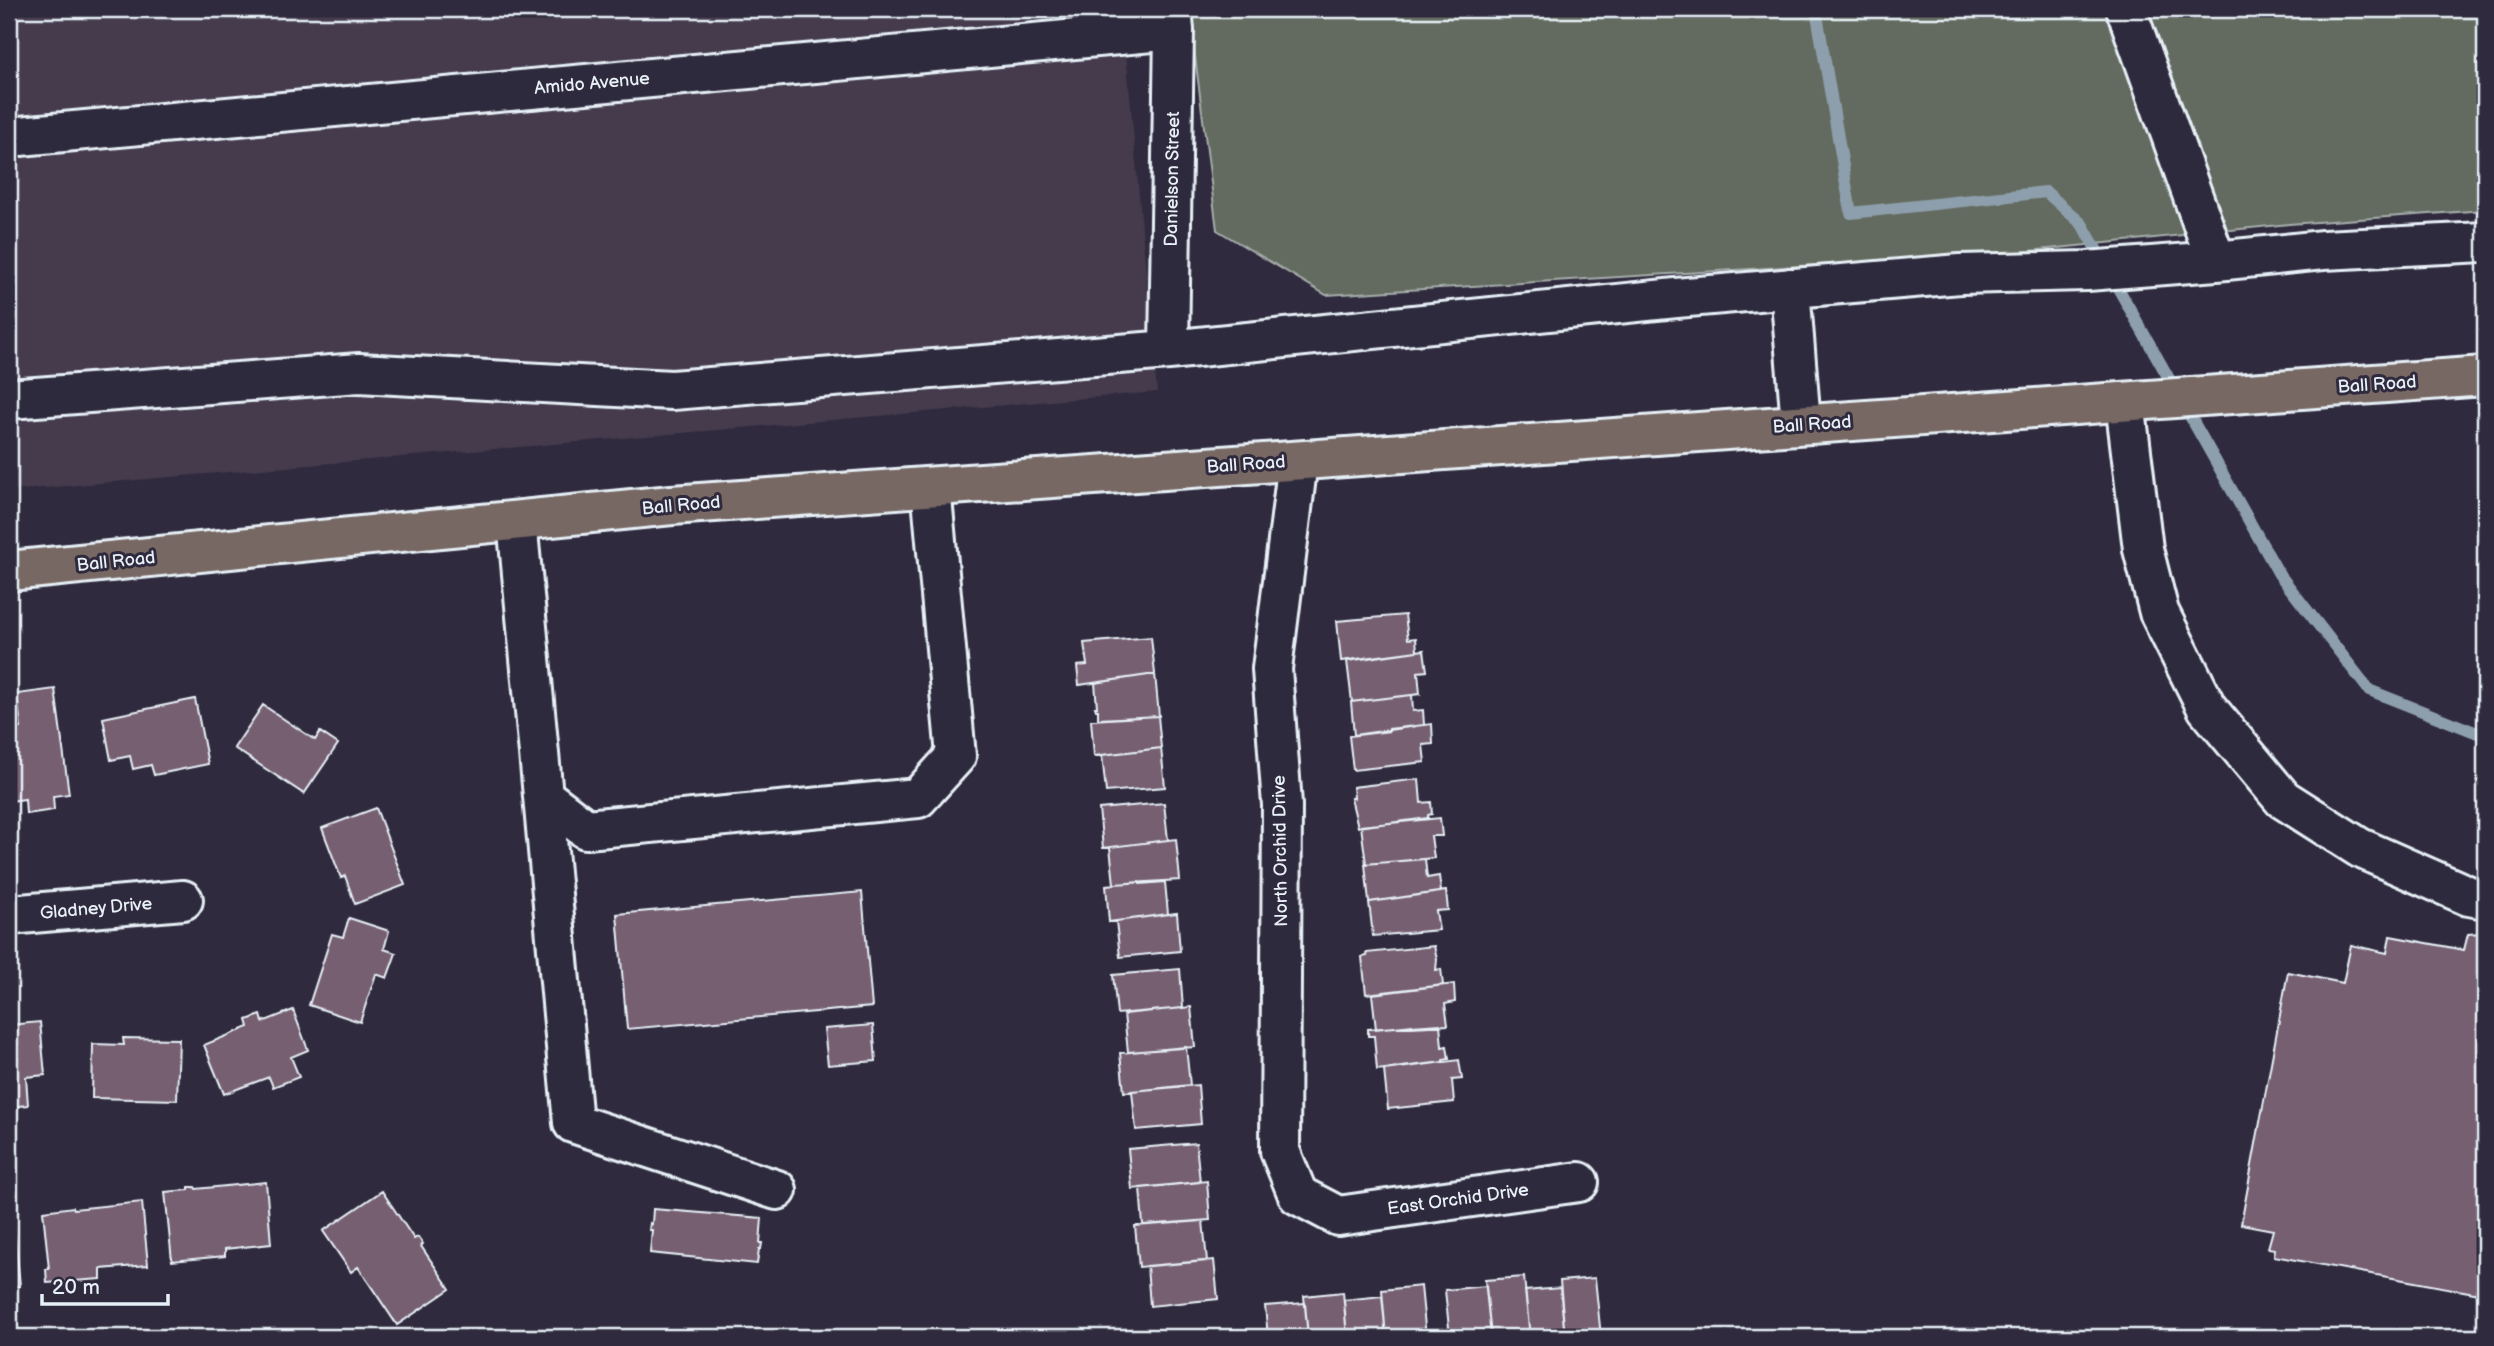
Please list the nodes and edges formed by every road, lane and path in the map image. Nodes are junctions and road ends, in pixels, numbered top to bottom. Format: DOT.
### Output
graph roads {
  1 [pos="2126,9"];
  2 [pos="1173,19"];
  3 [pos="9,137"];
  4 [pos="2485,242"];
  5 [pos="2216,261"];
  6 [pos="1790,288"];
  7 [pos="1170,350"];
  8 [pos="2485,376"];
  9 [pos="9,399"];
  10 [pos="2136,400"];
  11 [pos="1801,424"];
  12 [pos="1298,461"];
  13 [pos="932,487"];
  14 [pos="517,521"];
  15 [pos="9,571"];
  16 [pos="543,796"];
  17 [pos="2485,899"];
  18 [pos="183,900"];
  19 [pos="9,915"];
  20 [pos="1579,1182"];
  21 [pos="777,1190"];
  22 [pos="1338,1216"];
  1 -- 5 [label="street"];
  2 -- 3 [label="street, Amido Avenue"];
  2 -- 7 [label="street, Danielson Street"];
  4 -- 5 [label="street"];
  5 -- 6 [label="street"];
  6 -- 7 [label="street"];
  6 -- 11 [label="street"];
  7 -- 9 [label="street"];
  8 -- 10 [label="main road, Ball Road"];
  10 -- 11 [label="main road, Ball Road"];
  10 -- 17 [label="street"];
  11 -- 12 [label="main road, Ball Road"];
  12 -- 13 [label="main road, Ball Road"];
  12 -- 22 [label="street, North Orchid Drive"];
  13 -- 14 [label="main road, Ball Road"];
  13 -- 16 [label="street"];
  14 -- 15 [label="main road, Ball Road"];
  14 -- 16 [label="street"];
  16 -- 21 [label="street"];
  18 -- 19 [label="street, Gladney Drive"];
  20 -- 22 [label="street, East Orchid Drive"];
}
